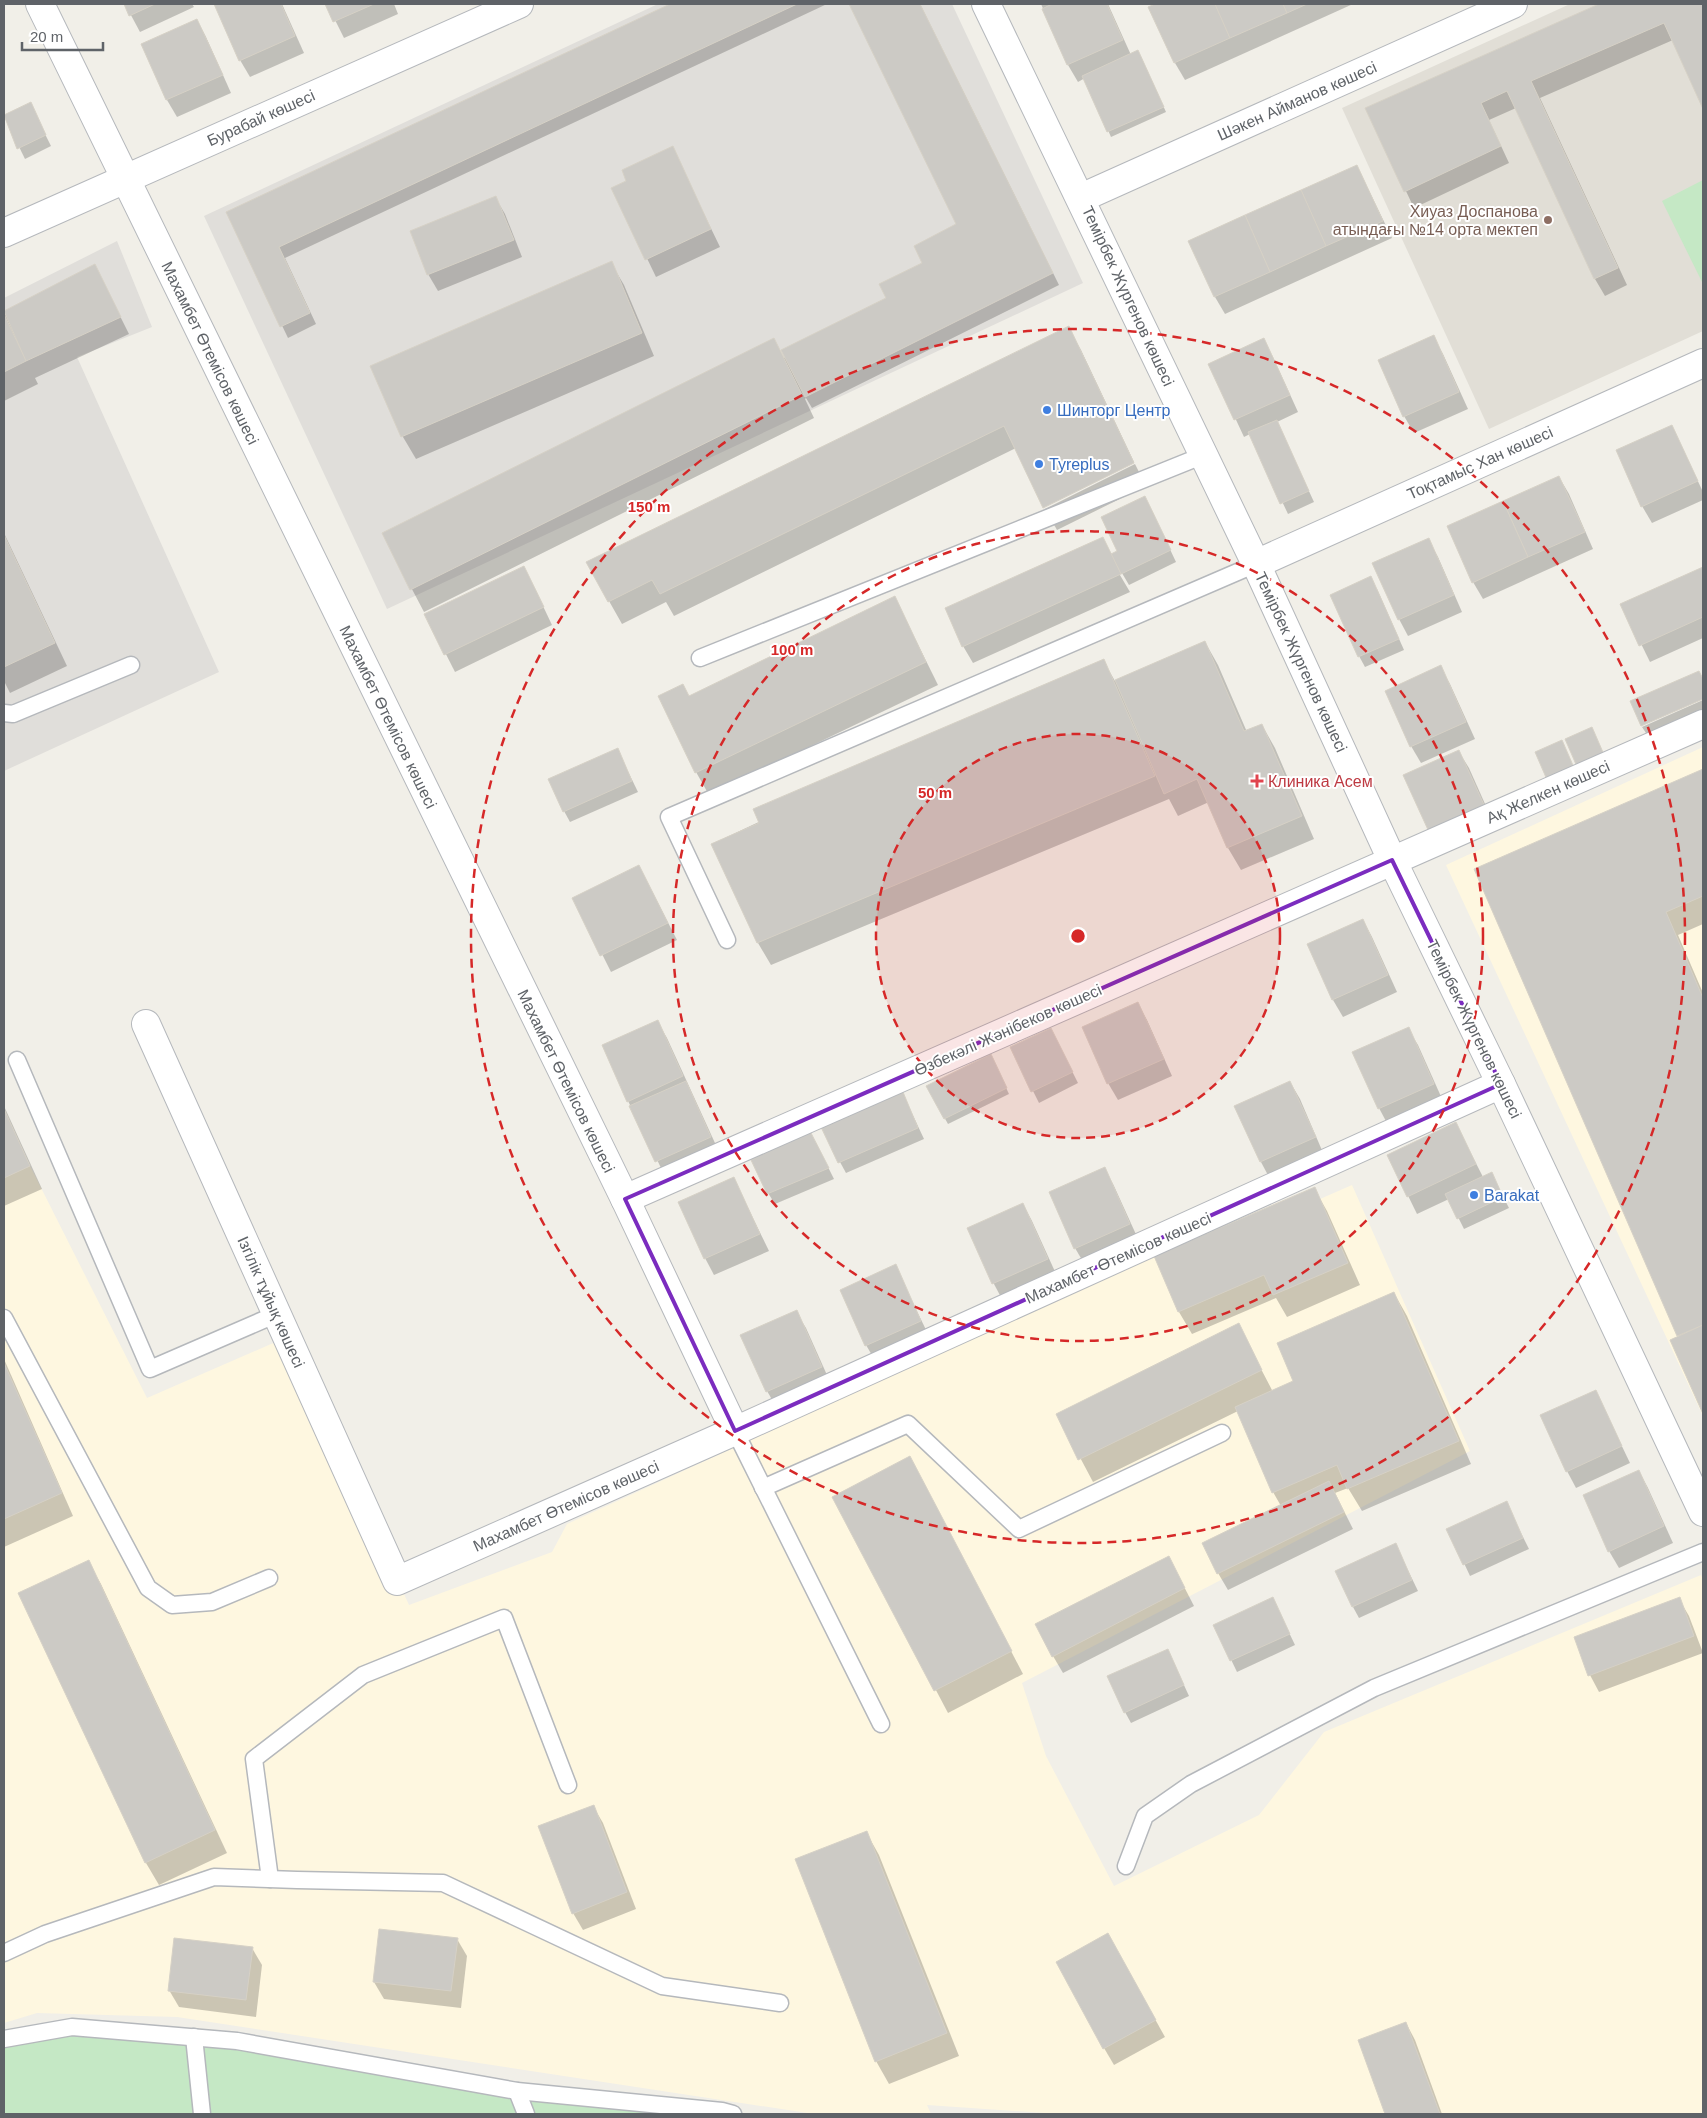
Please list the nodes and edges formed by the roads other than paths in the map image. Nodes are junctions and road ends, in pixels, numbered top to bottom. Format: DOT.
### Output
graph roads {
  1 [pos="40,4"];
  2 [pos="519,4"];
  3 [pos="986,4"];
  4 [pos="1513,4"];
  5 [pos="125,179"];
  6 [pos="1081,198"];
  7 [pos="4,233"];
  8 [pos="1703,362"];
  9 [pos="1204,455"];
  10 [pos="1256,564"];
  11 [pos="700,658"];
  12 [pos="131,665"];
  13 [pos="4,713"];
  14 [pos="1703,724"];
  15 [pos="1392,860"];
  16 [pos="727,940"];
  17 [pos="146,1024"];
  18 [pos="17,1060"];
  19 [pos="1501,1084"];
  20 [pos="625,1199"];
  21 [pos="277,1314"];
  22 [pos="4,1318"];
  23 [pos="735,1431"];
  24 [pos="1222,1433"];
  25 [pos="763,1488"];
  26 [pos="1703,1512"];
  27 [pos="1703,1552"];
  28 [pos="269,1578"];
  29 [pos="397,1581"];
  30 [pos="881,1724"];
  31 [pos="568,1785"];
  32 [pos="1126,1866"];
  33 [pos="270,1879"];
  34 [pos="4,1953"];
  35 [pos="780,2003"];
  36 [pos="194,2037"];
  37 [pos="4,2039"];
  38 [pos="517,2091"];
  39 [pos="202,2114"];
  40 [pos="526,2114"];
  41 [pos="733,2114"];
  1 -- 5 [label="street, Махамбет Өтемісов көшесі"];
  2 -- 5 [label="street, Бурабай көшесі"];
  3 -- 6 [label="street, Темірбек Жүргенов көшесі"];
  4 -- 6 [label="street, Шәкен Айманов көшесі"];
  5 -- 7 [label="street, Бурабай көшесі"];
  5 -- 20 [label="street, Махамбет Өтемісов көшесі"];
  6 -- 9 [label="street, Темірбек Жүргенов көшесі"];
  8 -- 10 [label="street, Тоқтамыс Хан көшесі"];
  9 -- 10 [label="street, Темірбек Жүргенов көшесі"];
  9 -- 11 [label="lane"];
  10 -- 15 [label="street, Темірбек Жүргенов көшесі"];
  10 -- 16 [label="lane"];
  12 -- 13 [label="lane"];
  14 -- 15 [label="street, Ақ Желкен көшесі"];
  15 -- 19 [label="street, Темірбек Жүргенов көшесі"];
  15 -- 20 [label="street, Өзбекәлі Жәнібеков көшесі"];
  17 -- 21 [label="street, Ізгілік тұйық көшесі"];
  18 -- 21 [label="lane"];
  19 -- 23 [label="street, Махамбет Өтемісов көшесі"];
  19 -- 26 [label="street, Темірбек Жүргенов көшесі"];
  20 -- 23 [label="street, Махамбет Өтемісов көшесі"];
  21 -- 29 [label="street, Ізгілік тұйық көшесі"];
  22 -- 28 [label="lane"];
  23 -- 25 [label="lane"];
  23 -- 29 [label="street, Махамбет Өтемісов көшесі"];
  24 -- 25 [label="lane"];
  25 -- 30 [label="lane"];
  27 -- 32 [label="lane"];
  31 -- 33 [label="lane"];
  33 -- 34 [label="lane"];
  33 -- 35 [label="lane"];
  36 -- 37 [label="lane"];
  36 -- 38 [label="lane"];
  36 -- 39 [label="lane"];
  38 -- 40 [label="lane"];
  38 -- 41 [label="lane"];
}
